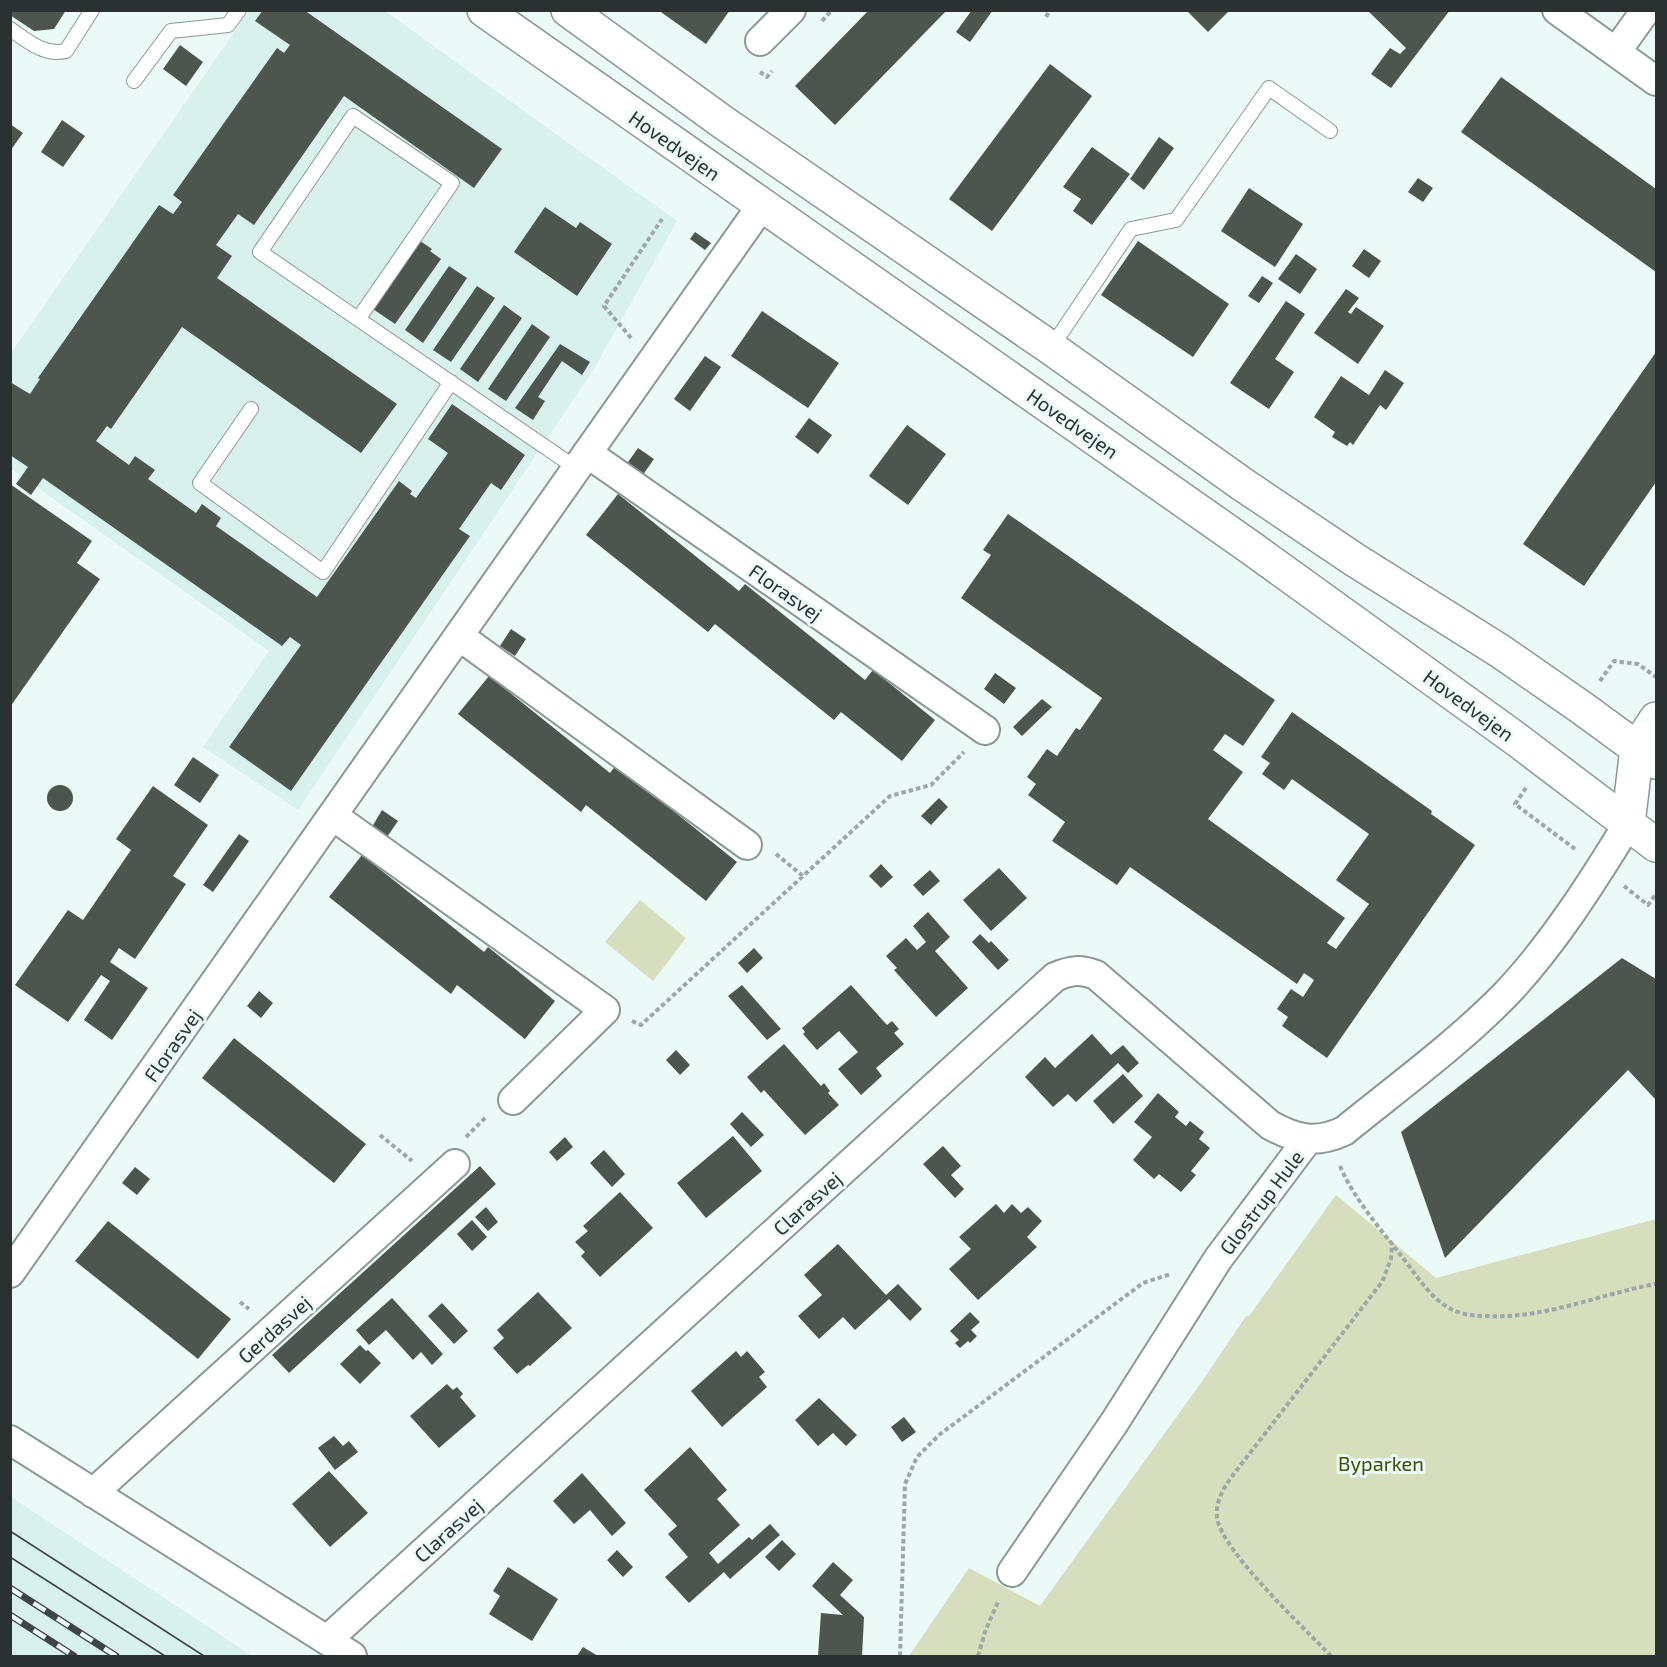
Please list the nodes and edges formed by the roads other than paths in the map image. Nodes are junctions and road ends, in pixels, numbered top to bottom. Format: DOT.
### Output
graph roads {
  1 [pos="92,10"];
  2 [pos="239,10"];
  3 [pos="484,10"];
  4 [pos="568,10"];
  5 [pos="791,10"];
  6 [pos="1557,10"];
  7 [pos="1646,10"];
  8 [pos="10,29"];
  9 [pos="760,41"];
  10 [pos="1616,52"];
  11 [pos="134,81"];
  12 [pos="1656,81"];
  13 [pos="1330,131"];
  14 [pos="762,205"];
  15 [pos="359,318"];
  16 [pos="1051,348"];
  17 [pos="451,382"];
  18 [pos="251,409"];
  19 [pos="582,460"];
  20 [pos="459,636"];
  21 [pos="1656,719"];
  22 [pos="985,730"];
  23 [pos="1647,755"];
  24 [pos="1656,799"];
  25 [pos="333,816"];
  26 [pos="1628,824"];
  27 [pos="747,845"];
  28 [pos="1656,845"];
  29 [pos="513,1100"];
  30 [pos="1318,1139"];
  31 [pos="445,1172"];
  32 [pos="10,1273"];
  33 [pos="10,1440"];
  34 [pos="93,1493"];
  35 [pos="1012,1572"];
  36 [pos="327,1641"];
  37 [pos="352,1656"];
  1 -- 8 [label="lane"];
  2 -- 11 [label="lane"];
  3 -- 14 [label="main road, Hovedvejen"];
  4 -- 16 [label="main road"];
  5 -- 9 [label="street"];
  6 -- 10 [label="street"];
  7 -- 10 [label="street"];
  10 -- 12 [label="street"];
  13 -- 16 [label="lane"];
  14 -- 19 [label="street, Florasvej"];
  14 -- 26 [label="main road, Hovedvejen"];
  15 -- 15 [label="lane"];
  15 -- 17 [label="lane"];
  16 -- 23 [label="main road"];
  17 -- 18 [label="lane"];
  17 -- 19 [label="lane"];
  19 -- 20 [label="street, Florasvej"];
  19 -- 22 [label="street, Florasvej"];
  20 -- 25 [label="street, Florasvej"];
  20 -- 27 [label="street"];
  21 -- 23 [label="main road"];
  23 -- 26 [label="main road"];
  24 -- 26 [label="main road"];
  25 -- 29 [label="street"];
  25 -- 32 [label="street, Florasvej"];
  26 -- 28 [label="main road, Hovedvejen"];
  26 -- 30 [label="street, Glostrup Hule"];
  30 -- 35 [label="street, Glostrup Hule"];
  30 -- 36 [label="street, Clarasvej"];
  31 -- 34 [label="street, Gerdasvej"];
  33 -- 34 [label="street"];
  34 -- 36 [label="street"];
  36 -- 37 [label="street"];
}
